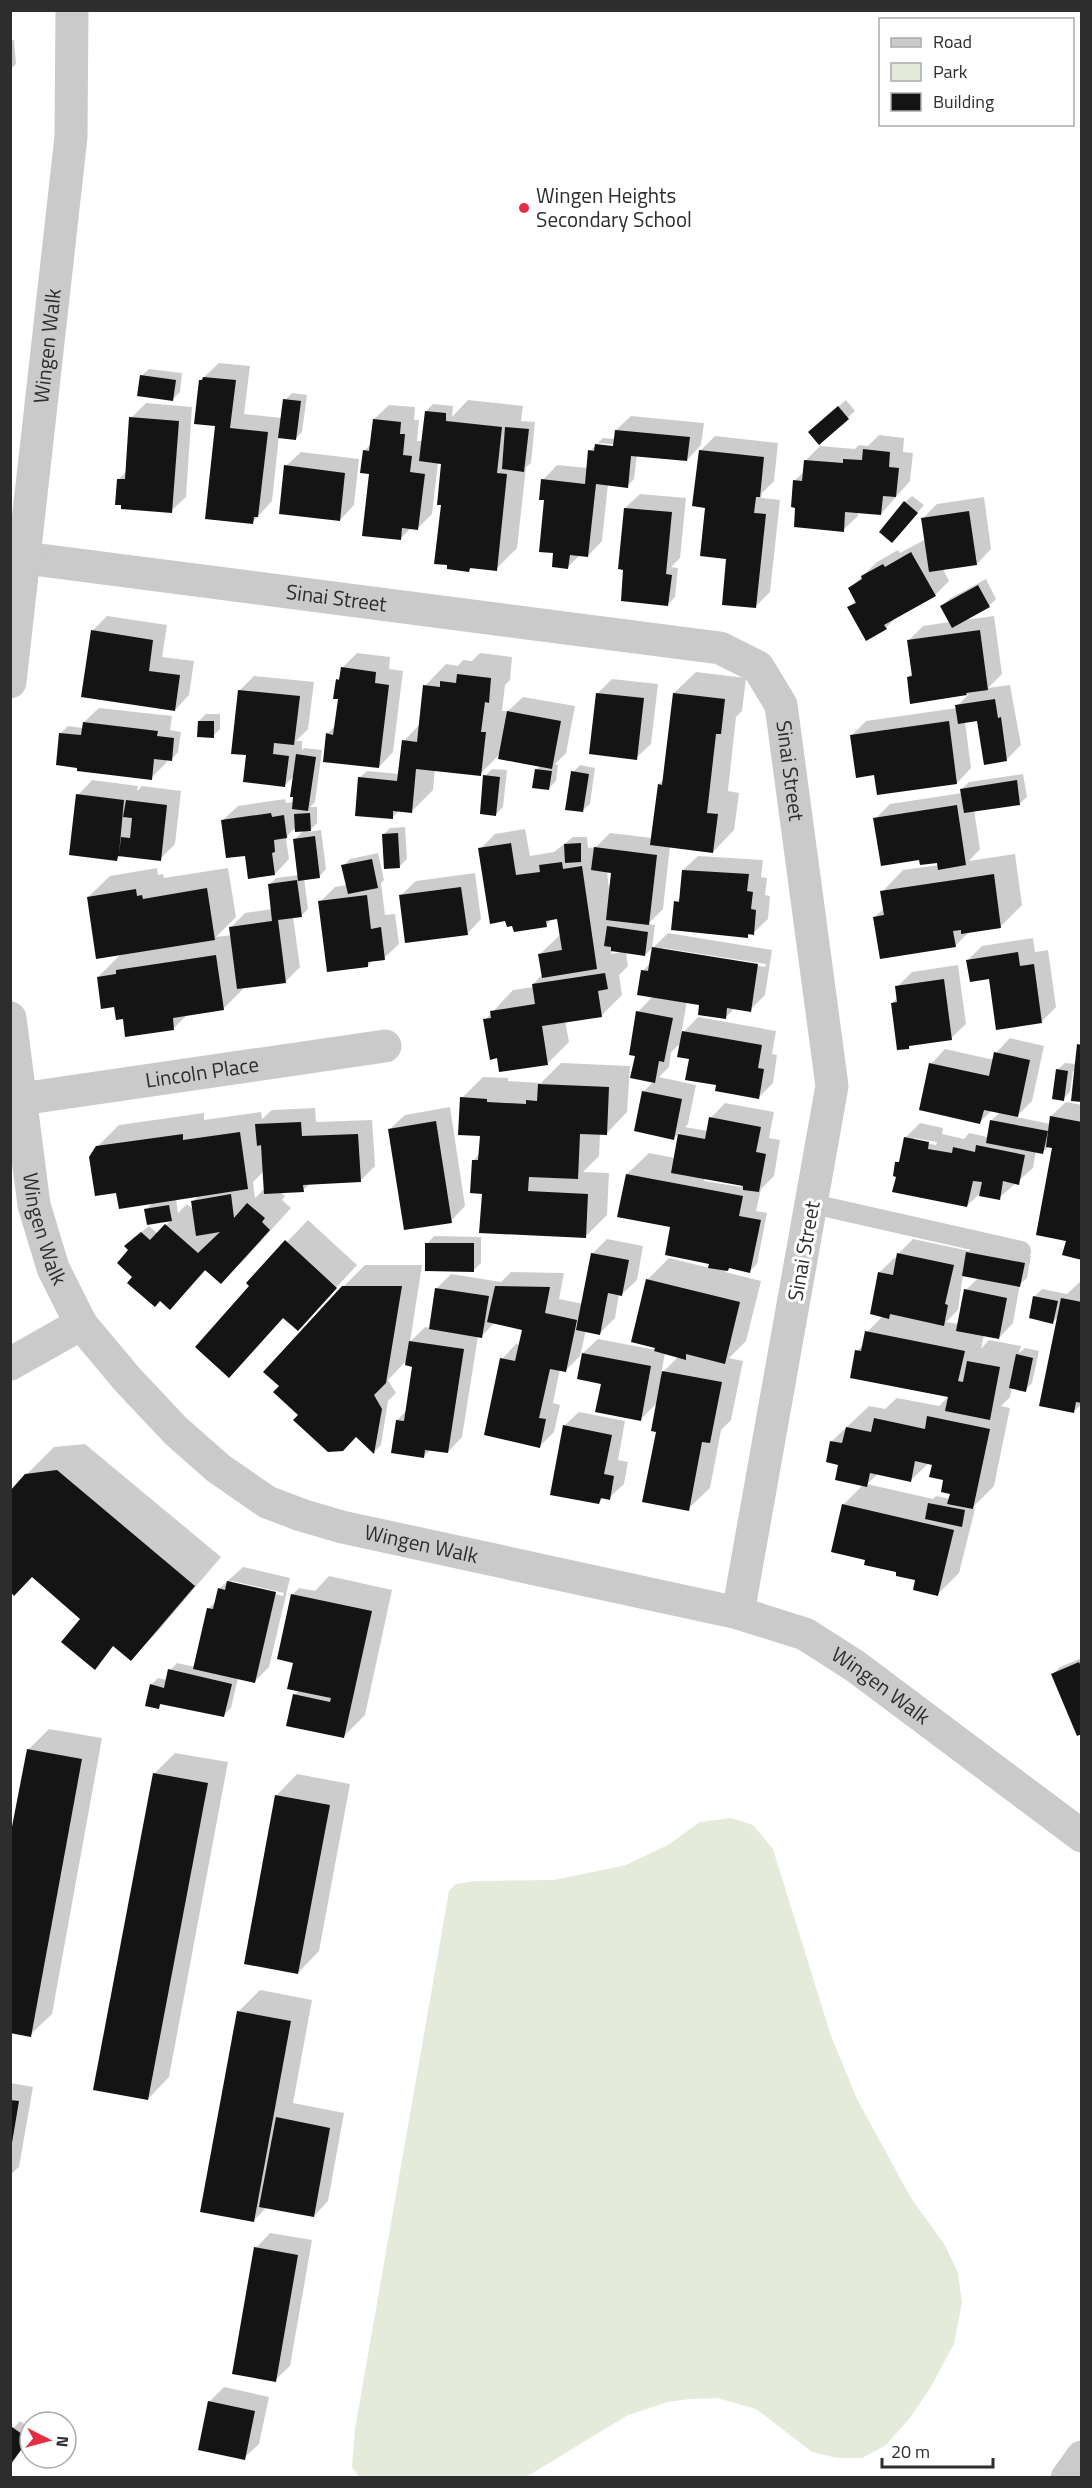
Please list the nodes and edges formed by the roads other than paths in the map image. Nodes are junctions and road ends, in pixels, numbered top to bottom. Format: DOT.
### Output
graph roads {
  1 [pos="72,10"];
  2 [pos="25,558"];
  3 [pos="10,682"];
  4 [pos="10,1018"];
  5 [pos="385,1046"];
  6 [pos="21,1099"];
  7 [pos="813,1204"];
  8 [pos="1021,1251"];
  9 [pos="81,1324"];
  10 [pos="10,1364"];
  11 [pos="738,1614"];
  12 [pos="1082,1836"];
  13 [pos="1082,2457"];
  14 [pos="1067,2478"];
  1 -- 2 [label="street, Wingen Walk"];
  2 -- 3 [label="street, Wingen Walk"];
  2 -- 7 [label="street, Sinai Street"];
  4 -- 6 [label="street, Wingen Walk"];
  5 -- 6 [label="street, Lincoln Place"];
  6 -- 9 [label="street, Wingen Walk"];
  7 -- 8 [label="lane"];
  7 -- 11 [label="street, Sinai Street"];
  9 -- 10 [label="street"];
  9 -- 11 [label="street, Wingen Walk"];
  11 -- 12 [label="street, Wingen Walk"];
  13 -- 14 [label="street"];
}
